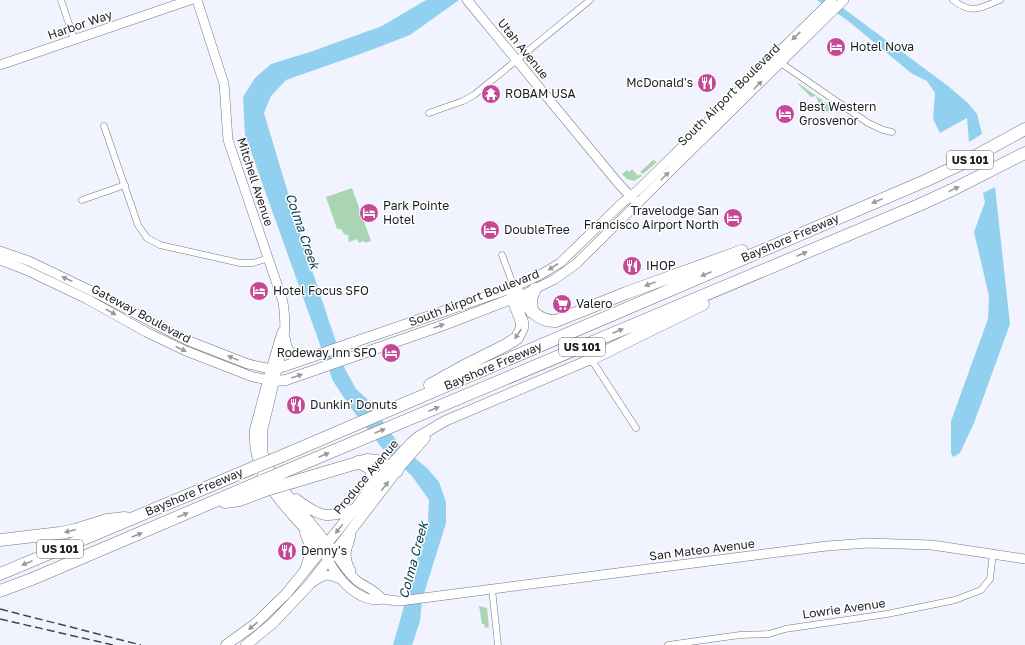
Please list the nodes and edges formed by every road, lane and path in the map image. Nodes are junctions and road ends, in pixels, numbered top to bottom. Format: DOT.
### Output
graph roads {
  1 [pos="61,0"];
  2 [pos="190,0"];
  3 [pos="197,0"];
  4 [pos="467,0"];
  5 [pos="590,0"];
  6 [pos="953,0"];
  7 [pos="1000,0"];
  8 [pos="839,1"];
  9 [pos="74,39"];
  10 [pos="517,60"];
  11 [pos="777,60"];
  12 [pos="0,65"];
  13 [pos="429,113"];
  14 [pos="1025,122"];
  15 [pos="104,126"];
  16 [pos="1025,129"];
  17 [pos="892,132"];
  18 [pos="1025,153"];
  19 [pos="125,185"];
  20 [pos="912,186"];
  21 [pos="631,196"];
  22 [pos="82,200"];
  23 [pos="638,204"];
  24 [pos="793,236"];
  25 [pos="0,250"];
  26 [pos="502,255"];
  27 [pos="269,258"];
  28 [pos="0,260"];
  29 [pos="766,270"];
  30 [pos="535,289"];
  31 [pos="516,294"];
  32 [pos="532,312"];
  33 [pos="285,324"];
  34 [pos="285,339"];
  35 [pos="310,357"];
  36 [pos="591,359"];
  37 [pos="274,368"];
  38 [pos="271,381"];
  39 [pos="387,410"];
  40 [pos="636,428"];
  41 [pos="358,462"];
  42 [pos="395,467"];
  43 [pos="291,476"];
  44 [pos="283,490"];
  45 [pos="358,507"];
  46 [pos="298,521"];
  47 [pos="113,523"];
  48 [pos="351,532"];
  49 [pos="0,540"];
  50 [pos="328,552"];
  51 [pos="993,553"];
  52 [pos="1025,558"];
  53 [pos="3,573"];
  54 [pos="340,579"];
  55 [pos="356,580"];
  56 [pos="296,582"];
  57 [pos="309,585"];
  58 [pos="492,589"];
  59 [pos="0,591"];
  60 [pos="382,599"];
  61 [pos="226,645"];
  62 [pos="246,645"];
  63 [pos="498,645"];
  64 [pos="668,645"];
  1 -- 9 [label="street"];
  2 -- 9 [label="street, Harbor Way"];
  3 -- 27 [label="street, Mitchell Avenue"];
  4 -- 10 [label="street, Utah Avenue"];
  5 -- 10 [label="street"];
  6 -- 7 [label="street"];
  8 -- 11 [label="street, South Airport Boulevard"];
  9 -- 12 [label="street, Harbor Way"];
  10 -- 13 [label="street"];
  10 -- 21 [label="street, Utah Avenue"];
  11 -- 17 [label="street"];
  11 -- 21 [label="street, South Airport Boulevard"];
  23 -- 11 [label="street, South Airport Boulevard, one-way"];
  14 -- 20 [label="highway"];
  15 -- 19 [label="street"];
  16 -- 20 [label="highway, Bayshore Freeway / US 101"];
  29 -- 18 [label="highway, Bayshore Freeway / US 101, one-way"];
  19 -- 22 [label="street"];
  19 -- 27 [label="street"];
  20 -- 24 [label="highway, Bayshore Freeway / US 101, one-way"];
  21 -- 23 [label="street, Utah Avenue"];
  21 -- 31 [label="street, South Airport Boulevard, one-way"];
  23 -- 30 [label="street, South Airport Boulevard"];
  24 -- 32 [label="highway, one-way"];
  24 -- 39 [label="highway, Bayshore Freeway / US 101, one-way"];
  37 -- 25 [label="street, Gateway Boulevard, one-way"];
  26 -- 31 [label="street"];
  27 -- 33 [label="street, Mitchell Avenue"];
  28 -- 38 [label="street, Gateway Boulevard, one-way"];
  29 -- 36 [label="highway"];
  43 -- 29 [label="highway, Bayshore Freeway / US 101, one-way"];
  30 -- 31 [label="street, South Airport Boulevard"];
  30 -- 32 [label="highway"];
  31 -- 32 [label="highway"];
  31 -- 35 [label="main road, South Airport Boulevard"];
  38 -- 31 [label="main road, South Airport Boulevard, one-way"];
  31 -- 39 [label="highway, one-way"];
  33 -- 34 [label="street, Mitchell Avenue"];
  33 -- 37 [label="street, Mitchell Avenue"];
  34 -- 35 [label="main road"];
  34 -- 37 [label="street, Mitchell Avenue"];
  35 -- 37 [label="main road, South Airport Boulevard"];
  36 -- 40 [label="street"];
  36 -- 42 [label="main road, Produce Avenue"];
  37 -- 38 [label="main road"];
  38 -- 44 [label="main road"];
  38 -- 46 [label="main road"];
  39 -- 47 [label="highway, Bayshore Freeway / US 101, bridge"];
  41 -- 42 [label="highway"];
  41 -- 43 [label="highway"];
  41 -- 45 [label="highway"];
  42 -- 45 [label="main road, Produce Avenue"];
  48 -- 42 [label="main road, Produce Avenue, one-way"];
  59 -- 43 [label="highway, Bayshore Freeway / US 101, one-way, bridge"];
  44 -- 45 [label="main road"];
  44 -- 50 [label="main road"];
  45 -- 50 [label="main road, Produce Avenue, one-way"];
  46 -- 50 [label="main road"];
  46 -- 56 [label="main road"];
  47 -- 49 [label="highway, one-way"];
  47 -- 53 [label="highway, US 101, one-way"];
  48 -- 50 [label="main road, Produce Avenue"];
  48 -- 55 [label="street"];
  50 -- 54 [label="street, San Mateo Avenue"];
  50 -- 55 [label="street"];
  50 -- 56 [label="main road"];
  50 -- 57 [label="main road"];
  51 -- 52 [label="street, San Mateo Avenue"];
  51 -- 58 [label="street, San Mateo Avenue"];
  51 -- 64 [label="street, Lowrie Avenue"];
  54 -- 57 [label="street"];
  54 -- 60 [label="street, San Mateo Avenue"];
  55 -- 60 [label="street"];
  56 -- 61 [label="main road, one-way"];
  57 -- 62 [label="main road"];
  58 -- 60 [label="street, San Mateo Avenue"];
  58 -- 63 [label="street"];
}
